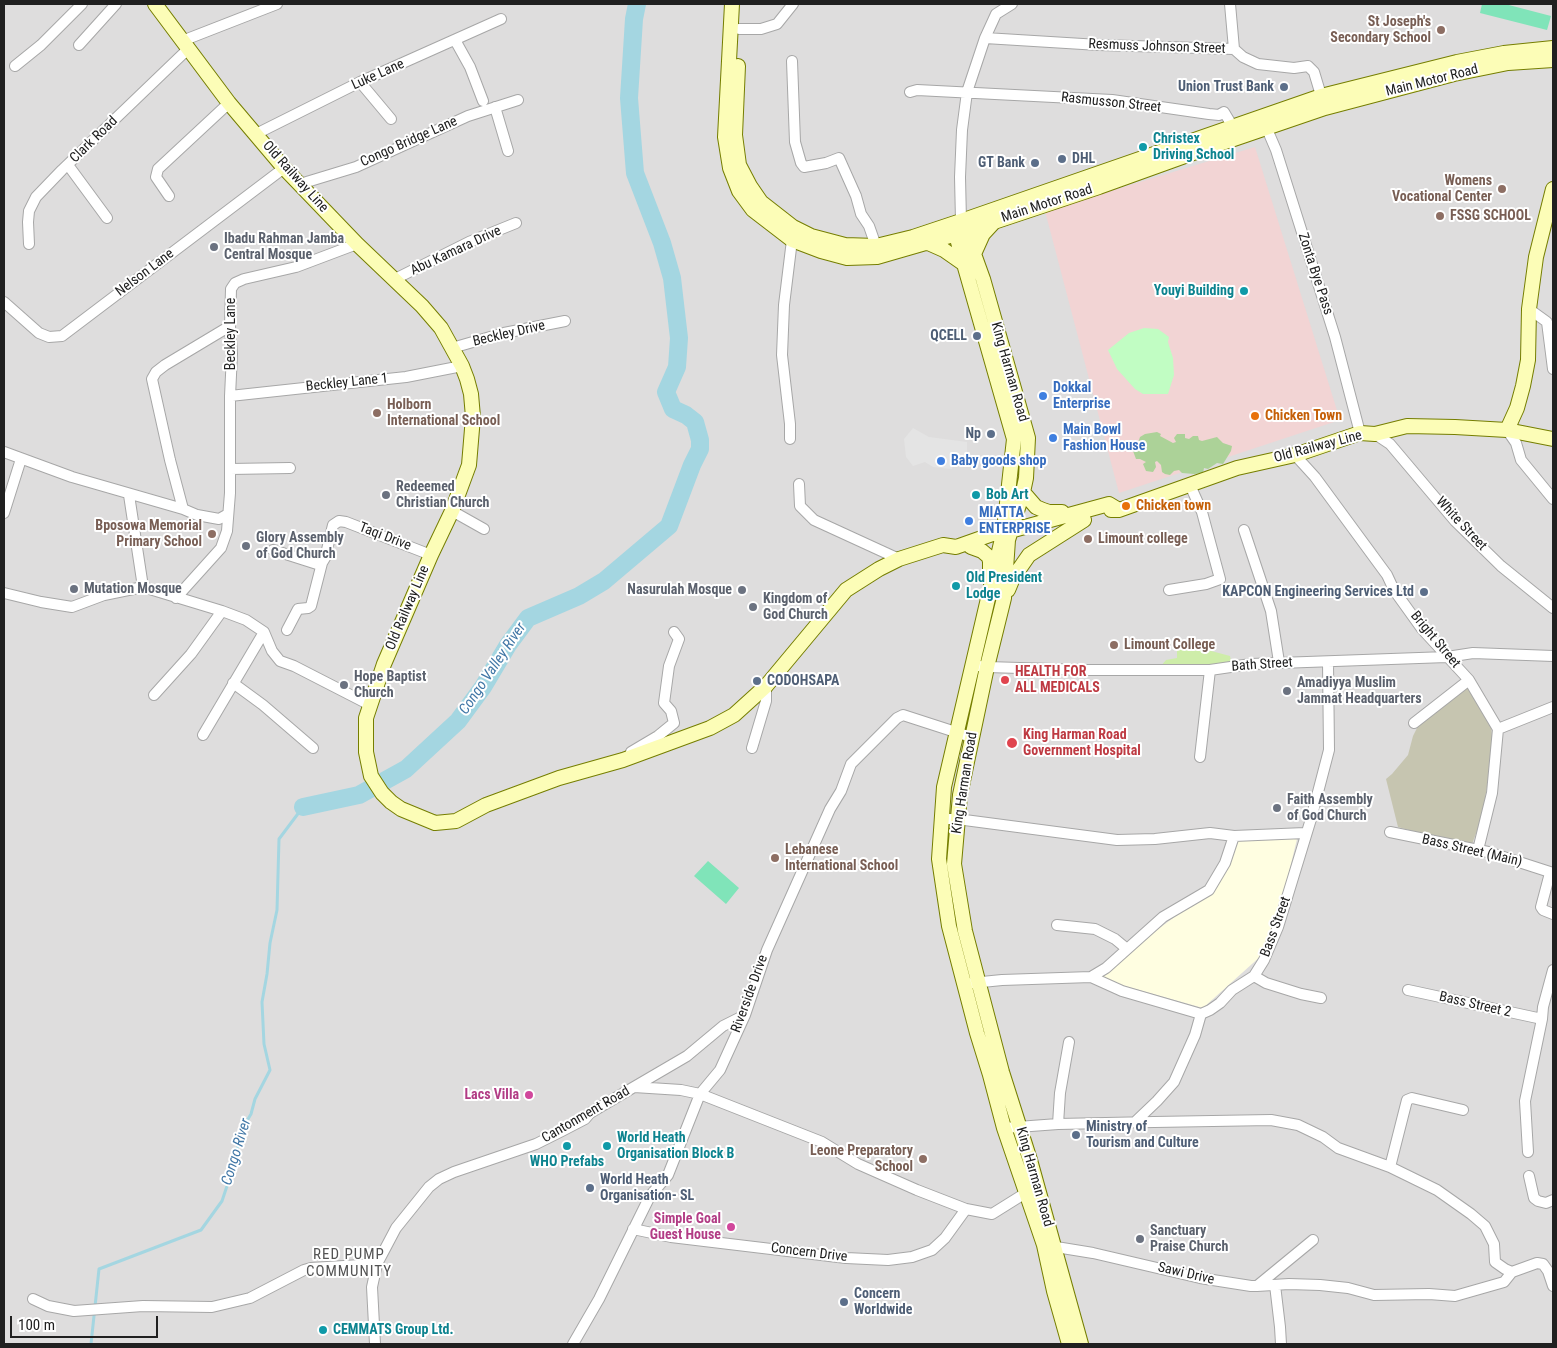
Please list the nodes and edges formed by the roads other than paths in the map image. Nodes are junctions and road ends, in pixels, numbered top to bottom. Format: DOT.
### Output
graph roads {
  1 [pos="82,4"];
  2 [pos="116,4"];
  3 [pos="155,4"];
  4 [pos="277,4"];
  5 [pos="732,4"];
  6 [pos="741,4"];
  7 [pos="793,4"];
  8 [pos="1012,4"];
  9 [pos="1230,4"];
  10 [pos="502,19"];
  11 [pos="739,29"];
  12 [pos="985,38"];
  13 [pos="455,40"];
  14 [pos="79,45"];
  15 [pos="185,45"];
  16 [pos="1553,48"];
  17 [pos="1234,49"];
  18 [pos="1553,60"];
  19 [pos="792,61"];
  20 [pos="15,66"];
  21 [pos="360,82"];
  22 [pos="910,92"];
  23 [pos="967,92"];
  24 [pos="518,100"];
  25 [pos="483,101"];
  26 [pos="1323,102"];
  27 [pos="229,103"];
  28 [pos="496,107"];
  29 [pos="391,119"];
  30 [pos="1264,122"];
  31 [pos="1236,132"];
  32 [pos="256,134"];
  33 [pos="508,151"];
  34 [pos="68,165"];
  35 [pos="284,168"];
  36 [pos="1092,174"];
  37 [pos="300,184"];
  38 [pos="1099,187"];
  39 [pos="1553,189"];
  40 [pos="170,196"];
  41 [pos="107,218"];
  42 [pos="996,220"];
  43 [pos="516,223"];
  44 [pos="960,226"];
  45 [pos="792,240"];
  46 [pos="926,242"];
  47 [pos="29,244"];
  48 [pos="357,244"];
  49 [pos="876,246"];
  50 [pos="974,254"];
  51 [pos="964,264"];
  52 [pos="395,279"];
  53 [pos="4,302"];
  54 [pos="1529,310"];
  55 [pos="565,321"];
  56 [pos="230,326"];
  57 [pos="452,348"];
  58 [pos="462,366"];
  59 [pos="1553,368"];
  60 [pos="230,396"];
  61 [pos="1009,397"];
  62 [pos="1507,430"];
  63 [pos="1360,433"];
  64 [pos="1375,434"];
  65 [pos="790,438"];
  66 [pos="1553,439"];
  67 [pos="4,452"];
  68 [pos="1295,455"];
  69 [pos="21,459"];
  70 [pos="290,468"];
  71 [pos="230,469"];
  72 [pos="799,484"];
  73 [pos="1190,484"];
  74 [pos="1023,492"];
  75 [pos="1009,494"];
  76 [pos="130,495"];
  77 [pos="1553,499"];
  78 [pos="1095,508"];
  79 [pos="183,509"];
  80 [pos="1119,510"];
  81 [pos="452,511"];
  82 [pos="4,513"];
  83 [pos="228,514"];
  84 [pos="1084,520"];
  85 [pos="484,529"];
  86 [pos="1244,530"];
  87 [pos="1006,536"];
  88 [pos="971,545"];
  89 [pos="273,550"];
  90 [pos="431,555"];
  91 [pos="899,559"];
  92 [pos="322,563"];
  93 [pos="143,587"];
  94 [pos="990,588"];
  95 [pos="1169,590"];
  96 [pos="4,594"];
  97 [pos="176,598"];
  98 [pos="1004,598"];
  99 [pos="1553,608"];
  100 [pos="222,611"];
  101 [pos="287,630"];
  102 [pos="264,632"];
  103 [pos="674,632"];
  104 [pos="1553,656"];
  105 [pos="1447,657"];
  106 [pos="1279,662"];
  107 [pos="1328,662"];
  108 [pos="971,665"];
  109 [pos="987,667"];
  110 [pos="1210,670"];
  111 [pos="1469,680"];
  112 [pos="233,683"];
  113 [pos="766,686"];
  114 [pos="154,695"];
  115 [pos="370,705"];
  116 [pos="1553,706"];
  117 [pos="1414,723"];
  118 [pos="1498,729"];
  119 [pos="957,732"];
  120 [pos="203,735"];
  121 [pos="971,737"];
  122 [pos="313,748"];
  123 [pos="752,748"];
  124 [pos="1200,757"];
  125 [pos="622,760"];
  126 [pos="941,819"];
  127 [pos="957,819"];
  128 [pos="1390,832"];
  129 [pos="1305,833"];
  130 [pos="1234,836"];
  131 [pos="1478,850"];
  132 [pos="1552,873"];
  133 [pos="1553,914"];
  134 [pos="1057,925"];
  135 [pos="1127,949"];
  136 [pos="1553,970"];
  137 [pos="1254,976"];
  138 [pos="1091,977"];
  139 [pos="979,982"];
  140 [pos="964,983"];
  141 [pos="1408,990"];
  142 [pos="1321,998"];
  143 [pos="1201,1014"];
  144 [pos="745,1015"];
  145 [pos="1542,1019"];
  146 [pos="1069,1042"];
  147 [pos="634,1087"];
  148 [pos="700,1094"];
  149 [pos="1464,1110"];
  150 [pos="1134,1122"];
  151 [pos="1058,1124"];
  152 [pos="1004,1128"];
  153 [pos="1020,1128"];
  154 [pos="1528,1152"];
  155 [pos="1390,1167"];
  156 [pos="1529,1176"];
  157 [pos="1031,1189"];
  158 [pos="1553,1200"];
  159 [pos="966,1209"];
  160 [pos="632,1229"];
  161 [pos="1313,1240"];
  162 [pos="1049,1246"];
  163 [pos="377,1264"];
  164 [pos="1512,1272"];
  165 [pos="1275,1285"];
  166 [pos="1257,1286"];
  167 [pos="1553,1286"];
  168 [pos="33,1299"];
  169 [pos="375,1344"];
  170 [pos="573,1344"];
  171 [pos="1075,1344"];
  172 [pos="1280,1344"];
  1 -- 20 [label="street"];
  2 -- 14 [label="street"];
  3 -- 15 [label="main road, Old Railway Line"];
  4 -- 15 [label="street"];
  5 -- 45 [label="main road, Main Motor Road"];
  6 -- 11 [label="main road, Main Motor Road"];
  7 -- 11 [label="street"];
  8 -- 12 [label="street"];
  9 -- 17 [label="street"];
  10 -- 13 [label="street, Luke Lane"];
  11 -- 49 [label="main road, Main Motor Road"];
  12 -- 17 [label="street, Resmuss Johnson Street"];
  12 -- 23 [label="street"];
  13 -- 21 [label="street, Luke Lane"];
  13 -- 25 [label="street"];
  15 -- 27 [label="main road, Old Railway Line"];
  15 -- 34 [label="street, Clark Road"];
  16 -- 26 [label="main road, Main Motor Road"];
  17 -- 26 [label="street, Resmuss Johnson Street"];
  18 -- 26 [label="main road, Main Motor Road"];
  19 -- 49 [label="street"];
  21 -- 29 [label="street"];
  21 -- 32 [label="street, Luke Lane"];
  22 -- 23 [label="street"];
  23 -- 31 [label="street, Rasmusson Street"];
  23 -- 44 [label="street"];
  24 -- 28 [label="street, Congo Bridge Lane"];
  26 -- 30 [label="main road, Main Motor Road"];
  27 -- 32 [label="main road, Old Railway Line"];
  27 -- 40 [label="street"];
  28 -- 33 [label="street"];
  28 -- 37 [label="street, Congo Bridge Lane"];
  30 -- 31 [label="main road, Main Motor Road"];
  30 -- 63 [label="street, Zonta Bye Pass"];
  31 -- 36 [label="main road, Main Motor Road"];
  31 -- 38 [label="main road, Main Motor Road"];
  32 -- 35 [label="main road, Old Railway Line"];
  34 -- 41 [label="street"];
  34 -- 47 [label="street, Clark Road"];
  35 -- 37 [label="main road, Old Railway Line"];
  35 -- 53 [label="street, Nelson Lane"];
  36 -- 38 [label="main road"];
  36 -- 44 [label="main road, Main Motor Road"];
  37 -- 48 [label="main road, Old Railway Line"];
  38 -- 42 [label="main road, Main Motor Road"];
  39 -- 54 [label="main road"];
  42 -- 44 [label="main road, Main Motor Road"];
  42 -- 50 [label="main road"];
  43 -- 52 [label="street, Abu Kamara Drive"];
  44 -- 46 [label="main road, Main Motor Road"];
  44 -- 49 [label="main road, Main Motor Road"];
  44 -- 50 [label="main road, King Harman Road"];
  44 -- 51 [label="main road, King Harman Road"];
  45 -- 46 [label="main road, Main Motor Road"];
  45 -- 65 [label="street"];
  46 -- 51 [label="main road"];
  48 -- 52 [label="main road, Old Railway Line"];
  48 -- 56 [label="street, Beckley Lane"];
  50 -- 61 [label="main road, King Harman Road"];
  51 -- 61 [label="main road, King Harman Road"];
  52 -- 57 [label="main road, Old Railway Line"];
  54 -- 59 [label="street"];
  54 -- 62 [label="main road"];
  55 -- 57 [label="street, Beckley Drive"];
  56 -- 60 [label="street, Beckley Lane"];
  56 -- 79 [label="street"];
  57 -- 58 [label="main road, Old Railway Line"];
  58 -- 60 [label="street, Beckley Lane 1"];
  58 -- 81 [label="main road, Old Railway Line"];
  60 -- 71 [label="street, Beckley Lane"];
  61 -- 74 [label="main road, King Harman Road"];
  61 -- 75 [label="main road, King Harman Road"];
  62 -- 64 [label="main road, Old Railway Line"];
  62 -- 66 [label="main road, Old Railway Line"];
  62 -- 77 [label="street"];
  63 -- 64 [label="main road, Old Railway Line"];
  63 -- 68 [label="main road, Old Railway Line"];
  64 -- 99 [label="street, White Street"];
  67 -- 69 [label="street"];
  68 -- 73 [label="main road, Old Railway Line"];
  68 -- 105 [label="street, Bright Street"];
  69 -- 76 [label="street"];
  69 -- 82 [label="street"];
  70 -- 71 [label="street"];
  71 -- 83 [label="street, Beckley Lane"];
  72 -- 91 [label="street"];
  73 -- 80 [label="main road, Old Railway Line"];
  73 -- 95 [label="street"];
  74 -- 78 [label="main road"];
  74 -- 87 [label="main road, King Harman Road"];
  75 -- 87 [label="main road, King Harman Road"];
  75 -- 88 [label="main road"];
  76 -- 79 [label="street"];
  76 -- 93 [label="street"];
  78 -- 80 [label="main road, Old Railway Line"];
  78 -- 87 [label="main road, Old Railway Line"];
  79 -- 83 [label="street"];
  80 -- 84 [label="main road, Old Railway Line"];
  81 -- 85 [label="street"];
  81 -- 90 [label="main road, Old Railway Line"];
  83 -- 97 [label="street, Beckley Lane"];
  84 -- 87 [label="main road, Old Railway Line"];
  84 -- 98 [label="main road"];
  86 -- 106 [label="street"];
  87 -- 88 [label="main road, Old Railway Line"];
  87 -- 94 [label="main road, King Harman Road"];
  87 -- 98 [label="main road, King Harman Road"];
  88 -- 91 [label="main road, Old Railway Line"];
  88 -- 94 [label="main road"];
  89 -- 92 [label="street"];
  90 -- 92 [label="street, Taqi Drive"];
  90 -- 115 [label="main road, Old Railway Line"];
  91 -- 113 [label="main road, Old Railway Line"];
  92 -- 101 [label="street"];
  93 -- 96 [label="street"];
  93 -- 97 [label="street"];
  94 -- 108 [label="main road, King Harman Road"];
  97 -- 100 [label="street"];
  98 -- 109 [label="main road, King Harman Road"];
  100 -- 102 [label="street"];
  100 -- 114 [label="street"];
  102 -- 112 [label="street"];
  102 -- 115 [label="street"];
  103 -- 125 [label="street"];
  104 -- 105 [label="street, Bath Street"];
  105 -- 107 [label="street, Bath Street"];
  105 -- 111 [label="street, Bright Street"];
  106 -- 107 [label="street, Bath Street"];
  106 -- 110 [label="street, Bath Street"];
  107 -- 129 [label="street, Bass Street"];
  108 -- 109 [label="street, Bath Street"];
  108 -- 119 [label="main road, King Harman Road"];
  109 -- 110 [label="street, Bath Street"];
  109 -- 121 [label="main road, King Harman Road"];
  110 -- 124 [label="street"];
  111 -- 117 [label="street"];
  111 -- 118 [label="street, Bright Street"];
  112 -- 120 [label="street"];
  112 -- 122 [label="street"];
  113 -- 123 [label="street"];
  113 -- 125 [label="main road, Old Railway Line"];
  115 -- 125 [label="main road, Old Railway Line"];
  116 -- 118 [label="street"];
  118 -- 131 [label="street"];
  119 -- 121 [label="street, Riverside Drive"];
  119 -- 126 [label="main road, King Harman Road"];
  119 -- 144 [label="street, Riverside Drive"];
  121 -- 127 [label="main road, King Harman Road"];
  126 -- 127 [label="street"];
  126 -- 140 [label="main road, King Harman Road"];
  127 -- 130 [label="street"];
  127 -- 139 [label="main road, King Harman Road"];
  128 -- 131 [label="street, Bass Street (Main)"];
  129 -- 130 [label="street"];
  129 -- 137 [label="street, Bass Street"];
  130 -- 135 [label="street"];
  131 -- 132 [label="street, Bass Street (Main)"];
  132 -- 133 [label="street"];
  134 -- 135 [label="street"];
  135 -- 138 [label="street"];
  136 -- 145 [label="street"];
  137 -- 142 [label="street"];
  137 -- 143 [label="street, Bass Street"];
  138 -- 139 [label="street"];
  138 -- 143 [label="street"];
  139 -- 140 [label="street"];
  139 -- 153 [label="main road, King Harman Road"];
  140 -- 152 [label="main road, King Harman Road"];
  141 -- 145 [label="street, Bass Street 2"];
  143 -- 150 [label="street"];
  144 -- 147 [label="street"];
  144 -- 148 [label="street, Riverside Drive"];
  145 -- 154 [label="street"];
  146 -- 151 [label="street"];
  147 -- 148 [label="street, Cantonment Road"];
  147 -- 163 [label="street, Cantonment Road"];
  148 -- 159 [label="street, Cantonment Road"];
  148 -- 160 [label="street, Riverside Drive"];
  149 -- 155 [label="street"];
  150 -- 151 [label="street"];
  150 -- 155 [label="street"];
  151 -- 153 [label="street"];
  152 -- 153 [label="street"];
  152 -- 157 [label="main road, King Harman Road"];
  153 -- 157 [label="main road, King Harman Road"];
  155 -- 164 [label="street"];
  156 -- 158 [label="street"];
  157 -- 159 [label="street, Cantonment Road"];
  157 -- 162 [label="main road, King Harman Road"];
  159 -- 160 [label="street, Concern Drive"];
  160 -- 170 [label="street, Riverside Drive"];
  161 -- 166 [label="street"];
  162 -- 166 [label="street, Sawi Drive"];
  162 -- 171 [label="main road, King Harman Road"];
  163 -- 168 [label="street"];
  163 -- 169 [label="street, Cantonment Road"];
  164 -- 165 [label="street, Sawi Drive"];
  164 -- 167 [label="street, Sawi Drive"];
  165 -- 166 [label="street, Sawi Drive"];
  165 -- 172 [label="street"];
}
